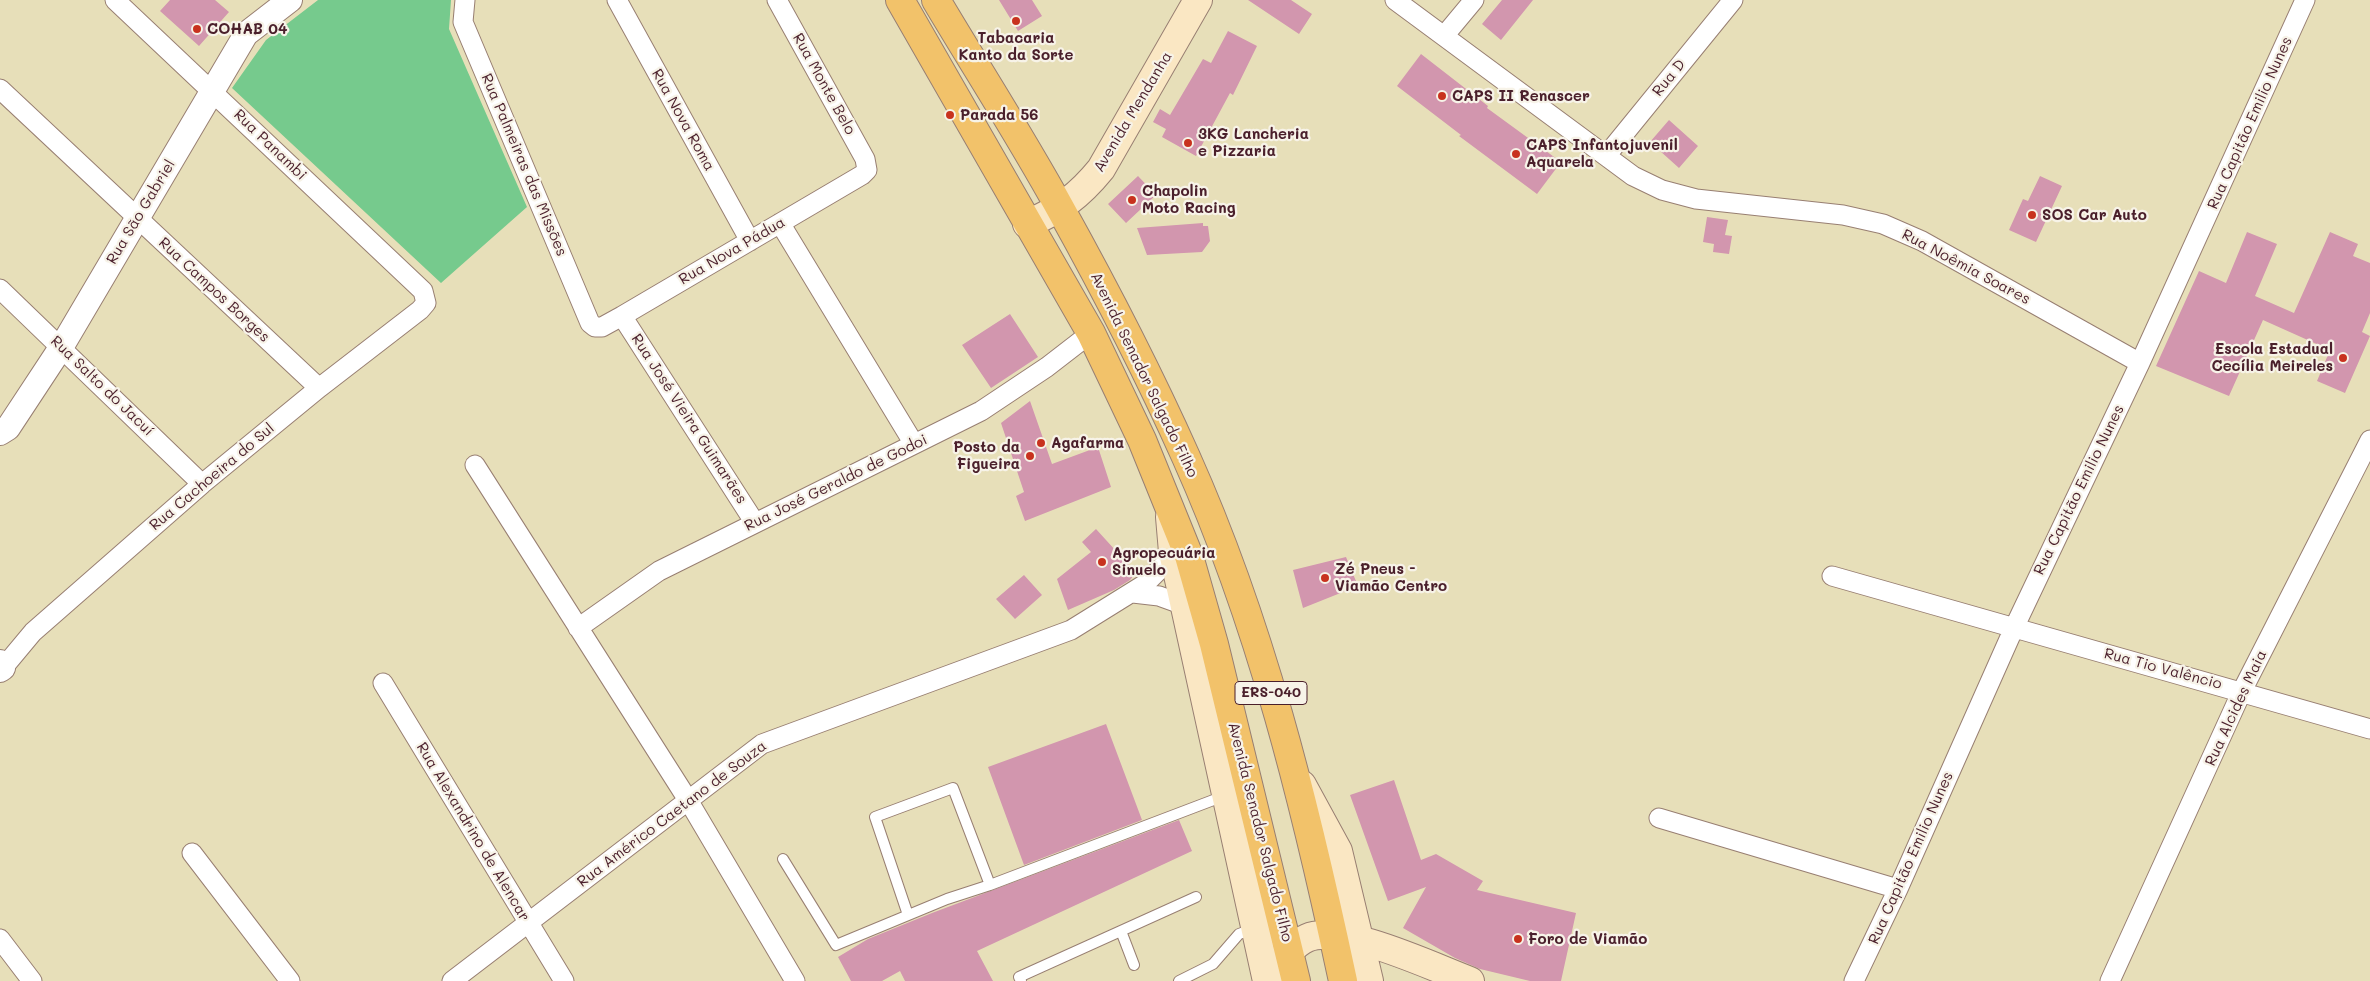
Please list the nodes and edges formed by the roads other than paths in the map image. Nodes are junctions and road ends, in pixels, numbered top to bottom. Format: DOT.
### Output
graph roads {
  1 [pos="115,0"];
  2 [pos="290,0"];
  3 [pos="465,0"];
  4 [pos="617,0"];
  5 [pos="777,0"];
  6 [pos="900,0"];
  7 [pos="936,0"];
  8 [pos="1198,0"];
  9 [pos="1396,0"];
  10 [pos="1474,0"];
  11 [pos="1733,0"];
  12 [pos="2306,0"];
  13 [pos="1444,36"];
  14 [pos="0,89"];
  15 [pos="213,91"];
  16 [pos="1606,156"];
  17 [pos="867,170"];
  18 [pos="1060,208"];
  19 [pos="137,219"];
  20 [pos="780,223"];
  21 [pos="1027,224"];
  22 [pos="750,241"];
  23 [pos="0,289"];
  24 [pos="423,291"];
  25 [pos="622,316"];
  26 [pos="594,327"];
  27 [pos="1091,333"];
  28 [pos="62,346"];
  29 [pos="2140,363"];
  30 [pos="319,388"];
  31 [pos="0,433"];
  32 [pos="2370,440"];
  33 [pos="914,444"];
  34 [pos="475,465"];
  35 [pos="202,484"];
  36 [pos="1170,511"];
  37 [pos="755,523"];
  38 [pos="1173,552"];
  39 [pos="1832,576"];
  40 [pos="1133,593"];
  41 [pos="1184,606"];
  42 [pos="578,628"];
  43 [pos="2014,628"];
  44 [pos="1,667"];
  45 [pos="383,683"];
  46 [pos="2242,691"];
  47 [pos="2370,729"];
  48 [pos="1296,776"];
  49 [pos="1225,795"];
  50 [pos="688,800"];
  51 [pos="1659,818"];
  52 [pos="192,853"];
  53 [pos="783,859"];
  54 [pos="990,885"];
  55 [pos="1898,889"];
  56 [pos="1196,897"];
  57 [pos="1350,904"];
  58 [pos="908,915"];
  59 [pos="528,923"];
  60 [pos="1256,928"];
  61 [pos="1121,931"];
  62 [pos="1345,936"];
  63 [pos="0,939"];
  64 [pos="1290,950"];
  65 [pos="1393,952"];
  66 [pos="1134,965"];
  67 [pos="32,981"];
  68 [pos="290,981"];
  69 [pos="452,981"];
  70 [pos="564,981"];
  71 [pos="794,981"];
  72 [pos="1021,981"];
  73 [pos="1179,981"];
  74 [pos="1267,981"];
  75 [pos="1272,981"];
  76 [pos="1296,981"];
  77 [pos="1343,981"];
  78 [pos="1369,981"];
  79 [pos="1470,981"];
  80 [pos="1854,981"];
  81 [pos="2110,981"];
  1 -- 15 [label="street, Rua Panambi"];
  2 -- 15 [label="street, Rua São Gabriel"];
  3 -- 26 [label="street, Rua Palmeiras das Missões"];
  4 -- 22 [label="street, Rua Nova Roma"];
  5 -- 17 [label="street, Rua Monte Belo"];
  6 -- 21 [label="main road, Avenida Senador Salgado Filho / ERS-040"];
  7 -- 18 [label="main road, Avenida Senador Salgado Filho / ERS-040"];
  8 -- 18 [label="main road, Avenida Mendanha"];
  9 -- 13 [label="street, Rua Noêmia Soares"];
  10 -- 13 [label="street"];
  11 -- 16 [label="street, Rua D"];
  12 -- 29 [label="street, Rua Capitão Emilio Nunes"];
  13 -- 16 [label="street, Rua Noêmia Soares"];
  14 -- 19 [label="street, Rua Campos Borges"];
  15 -- 19 [label="street, Rua São Gabriel"];
  15 -- 24 [label="street, Rua Panambi"];
  16 -- 29 [label="street, Rua Noêmia Soares"];
  17 -- 20 [label="street, Rua Nova Pádua"];
  18 -- 21 [label="main road, Avenida Mendanha"];
  18 -- 48 [label="main road, Avenida Senador Salgado Filho / ERS-040"];
  19 -- 28 [label="street, Rua São Gabriel"];
  19 -- 30 [label="street, Rua Campos Borges"];
  20 -- 22 [label="street, Rua Nova Pádua"];
  20 -- 33 [label="street"];
  21 -- 27 [label="main road, Avenida Senador Salgado Filho / ERS-040"];
  22 -- 25 [label="street, Rua Nova Pádua"];
  23 -- 28 [label="street, Rua Salto do Jacuí"];
  24 -- 30 [label="street, Rua Cachoeira do Sul"];
  25 -- 26 [label="street, Rua Nova Pádua"];
  25 -- 37 [label="street, Rua José Vieira Guimarães"];
  27 -- 33 [label="street, Rua José Geraldo de Godoi"];
  27 -- 36 [label="main road, Avenida Senador Salgado Filho / ERS-040"];
  28 -- 31 [label="street, Rua São Gabriel"];
  28 -- 35 [label="street, Rua Salto do Jacuí"];
  29 -- 43 [label="street, Rua Capitão Emilio Nunes"];
  30 -- 35 [label="street, Rua Cachoeira do Sul"];
  32 -- 46 [label="street, Rua Alcides Maia"];
  33 -- 37 [label="street, Rua José Geraldo de Godoi"];
  34 -- 42 [label="street"];
  35 -- 44 [label="street, Rua Cachoeira do Sul"];
  36 -- 38 [label="main road, Avenida Senador Salgado Filho"];
  36 -- 64 [label="main road, Avenida Senador Salgado Filho / ERS-040"];
  37 -- 42 [label="street, Rua José Geraldo de Godoi"];
  38 -- 40 [label="street, Rua Américo Caetano de Souza"];
  38 -- 41 [label="main road, Avenida Senador Salgado Filho"];
  39 -- 43 [label="street, Rua Tio Valêncio"];
  40 -- 41 [label="street"];
  40 -- 50 [label="street, Rua Américo Caetano de Souza"];
  41 -- 49 [label="main road, Avenida Senador Salgado Filho"];
  42 -- 50 [label="street"];
  43 -- 46 [label="street, Rua Tio Valêncio"];
  43 -- 55 [label="street, Rua Capitão Emilio Nunes"];
  45 -- 59 [label="street, Rua Alexandrino de Alencar"];
  46 -- 47 [label="street, Rua Tio Valêncio"];
  46 -- 81 [label="street, Rua Alcides Maia"];
  48 -- 57 [label="main road, Avenida Senador Salgado Filho"];
  48 -- 62 [label="main road, Avenida Senador Salgado Filho / ERS-040"];
  49 -- 54 [label="lane"];
  49 -- 60 [label="main road, Avenida Senador Salgado Filho"];
  50 -- 59 [label="street, Rua Américo Caetano de Souza"];
  50 -- 71 [label="street"];
  51 -- 55 [label="street"];
  52 -- 68 [label="street"];
  53 -- 58 [label="lane"];
  54 -- 58 [label="lane"];
  54 -- 58 [label="lane"];
  55 -- 80 [label="street, Rua Capitão Emilio Nunes"];
  56 -- 61 [label="lane"];
  57 -- 62 [label="main road, Avenida Senador Salgado Filho"];
  57 -- 65 [label="main road"];
  59 -- 69 [label="street, Rua Américo Caetano de Souza"];
  59 -- 70 [label="street, Rua Alexandrino de Alencar"];
  60 -- 73 [label="lane"];
  60 -- 74 [label="main road, Avenida Senador Salgado Filho"];
  61 -- 66 [label="lane"];
  61 -- 72 [label="lane"];
  62 -- 64 [label="main road"];
  62 -- 65 [label="main road"];
  62 -- 77 [label="main road, Avenida Senador Salgado Filho / ERS-040"];
  62 -- 78 [label="main road, Avenida Senador Salgado Filho"];
  63 -- 67 [label="street"];
  64 -- 75 [label="main road"];
  64 -- 76 [label="main road, Avenida Senador Salgado Filho / ERS-040"];
  65 -- 79 [label="main road"];
}
